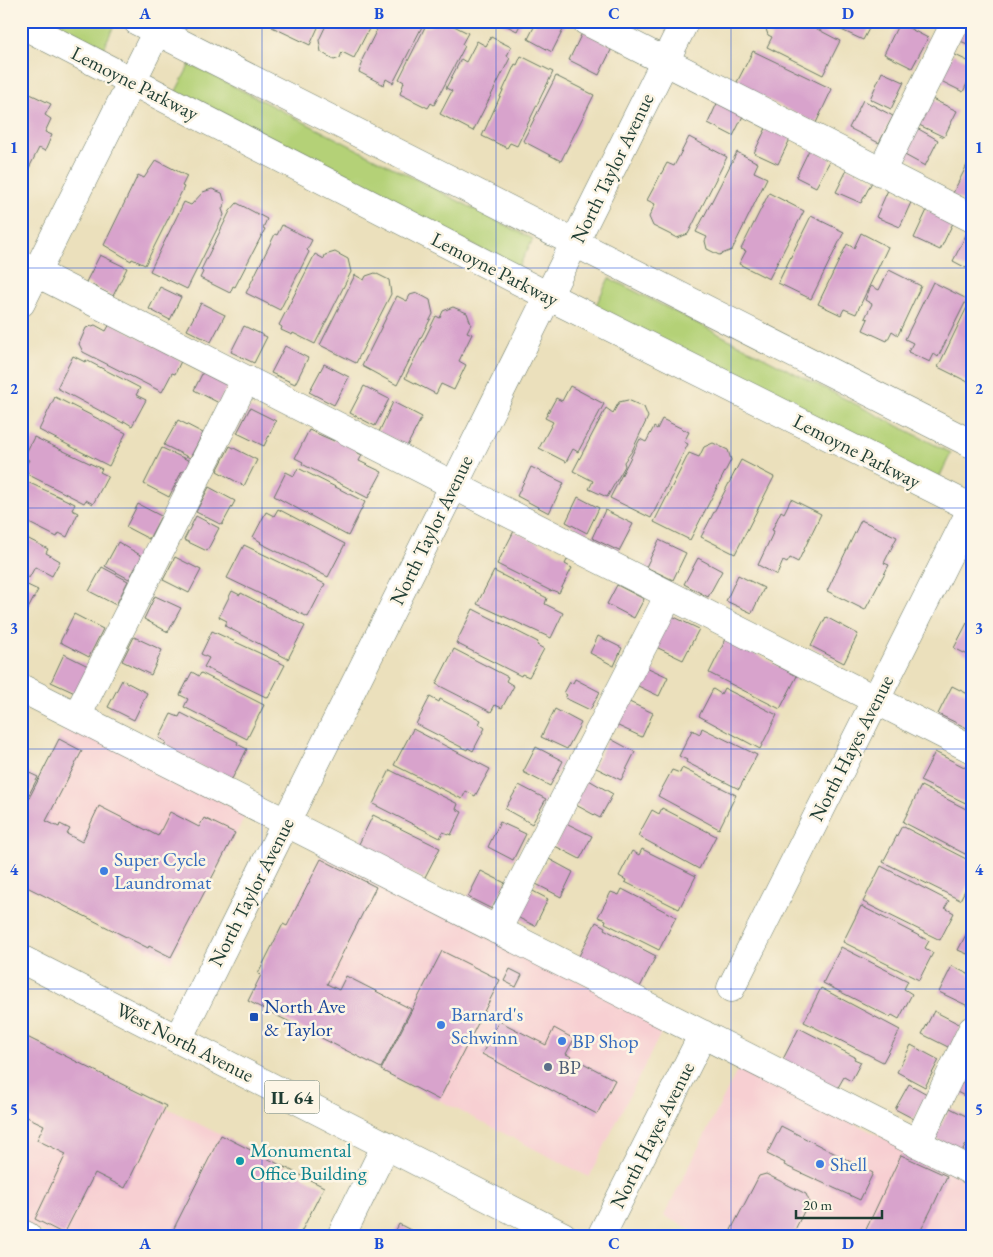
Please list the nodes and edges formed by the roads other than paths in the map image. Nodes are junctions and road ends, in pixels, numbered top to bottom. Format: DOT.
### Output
graph roads {
  1 [pos="586,21"];
  2 [pos="685,21"];
  3 [pos="956,21"];
  4 [pos="21,24"];
  5 [pos="152,25"];
  6 [pos="665,62"];
  7 [pos="132,81"];
  8 [pos="881,172"];
  9 [pos="972,218"];
  10 [pos="575,242"];
  11 [pos="29,268"];
  12 [pos="548,296"];
  13 [pos="21,303"];
  14 [pos="246,379"];
  15 [pos="972,444"];
  16 [pos="454,485"];
  17 [pos="972,508"];
  18 [pos="669,594"];
  19 [pos="21,688"];
  20 [pos="875,700"];
  21 [pos="78,716"];
  22 [pos="972,749"];
  23 [pos="286,822"];
  24 [pos="497,930"];
  25 [pos="21,959"];
  26 [pos="731,988"];
  27 [pos="972,1030"];
  28 [pos="703,1034"];
  29 [pos="178,1039"];
  30 [pos="917,1144"];
  31 [pos="386,1145"];
  32 [pos="972,1171"];
  33 [pos="21,1233"];
  34 [pos="27,1236"];
  35 [pos="342,1236"];
  36 [pos="563,1236"];
  37 [pos="601,1236"];
  1 -- 6 [label="street"];
  2 -- 6 [label="street, North Taylor Avenue"];
  3 -- 8 [label="street"];
  4 -- 7 [label="street, Lemoyne Parkway"];
  5 -- 7 [label="street"];
  5 -- 10 [label="street"];
  6 -- 8 [label="street"];
  6 -- 10 [label="street, North Taylor Avenue"];
  7 -- 11 [label="street"];
  7 -- 12 [label="street, Lemoyne Parkway"];
  8 -- 9 [label="street"];
  10 -- 12 [label="street, North Taylor Avenue"];
  10 -- 15 [label="street"];
  11 -- 13 [label="street"];
  11 -- 14 [label="street"];
  12 -- 16 [label="street, North Taylor Avenue"];
  12 -- 17 [label="street, Lemoyne Parkway"];
  14 -- 16 [label="street"];
  14 -- 21 [label="street"];
  16 -- 18 [label="street"];
  16 -- 23 [label="street, North Taylor Avenue"];
  17 -- 20 [label="street, North Hayes Avenue"];
  18 -- 20 [label="street"];
  18 -- 24 [label="street"];
  19 -- 21 [label="street"];
  20 -- 22 [label="street"];
  20 -- 26 [label="street, North Hayes Avenue"];
  21 -- 23 [label="street"];
  23 -- 24 [label="street"];
  23 -- 29 [label="street, North Taylor Avenue"];
  24 -- 28 [label="street"];
  25 -- 29 [label="street, West North Avenue / IL 64"];
  27 -- 30 [label="street"];
  28 -- 30 [label="street"];
  28 -- 37 [label="street, North Hayes Avenue"];
  29 -- 31 [label="street, West North Avenue / IL 64"];
  30 -- 32 [label="street"];
  31 -- 35 [label="street"];
  31 -- 36 [label="street, West North Avenue / IL 64"];
  33 -- 34 [label="street"];
}
